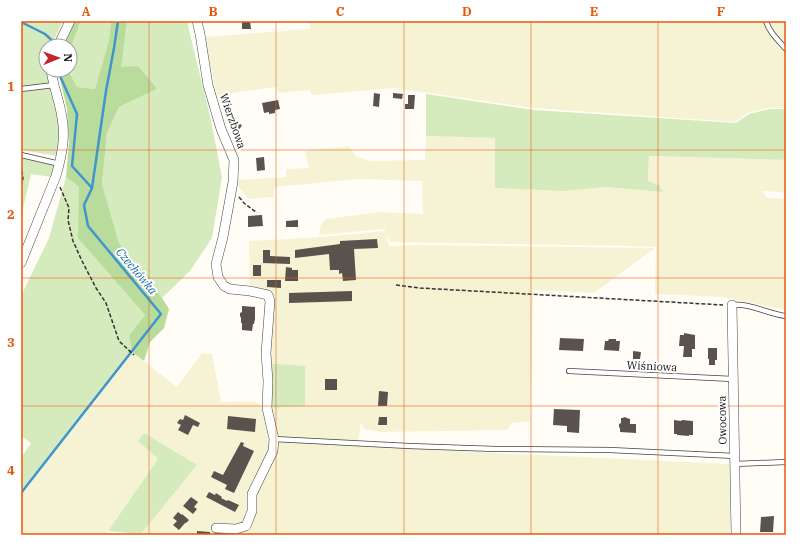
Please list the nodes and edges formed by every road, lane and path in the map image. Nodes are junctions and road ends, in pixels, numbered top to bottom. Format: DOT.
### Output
graph roads {
  1 [pos="70,21"];
  2 [pos="197,21"];
  3 [pos="766,21"];
  4 [pos="62,38"];
  5 [pos="786,49"];
  6 [pos="53,78"];
  7 [pos="54,85"];
  8 [pos="21,89"];
  9 [pos="21,154"];
  10 [pos="60,164"];
  11 [pos="21,173"];
  12 [pos="56,176"];
  13 [pos="234,182"];
  14 [pos="21,187"];
  15 [pos="257,213"];
  16 [pos="21,263"];
  17 [pos="396,285"];
  18 [pos="732,305"];
  19 [pos="786,316"];
  20 [pos="134,355"];
  21 [pos="569,371"];
  22 [pos="733,379"];
  23 [pos="274,439"];
  24 [pos="735,460"];
  25 [pos="786,462"];
  26 [pos="216,528"];
  27 [pos="736,535"];
  1 -- 4 [label="street"];
  2 -- 13 [label="street, Wierzbowa"];
  3 -- 5 [label="lane"];
  6 -- 7 [label="street"];
  7 -- 8 [label="lane"];
  7 -- 10 [label="street"];
  9 -- 10 [label="lane"];
  10 -- 12 [label="street"];
  11 -- 14 [label="path"];
  12 -- 16 [label="street"];
  12 -- 20 [label="path"];
  13 -- 15 [label="path"];
  13 -- 23 [label="street, Wierzbowa"];
  17 -- 18 [label="path"];
  18 -- 19 [label="lane"];
  18 -- 22 [label="street, Owocowa"];
  21 -- 22 [label="lane, Wiśniowa"];
  22 -- 24 [label="street, Owocowa"];
  23 -- 24 [label="lane"];
  23 -- 26 [label="street"];
  24 -- 25 [label="lane"];
  24 -- 27 [label="street, Owocowa"];
}
